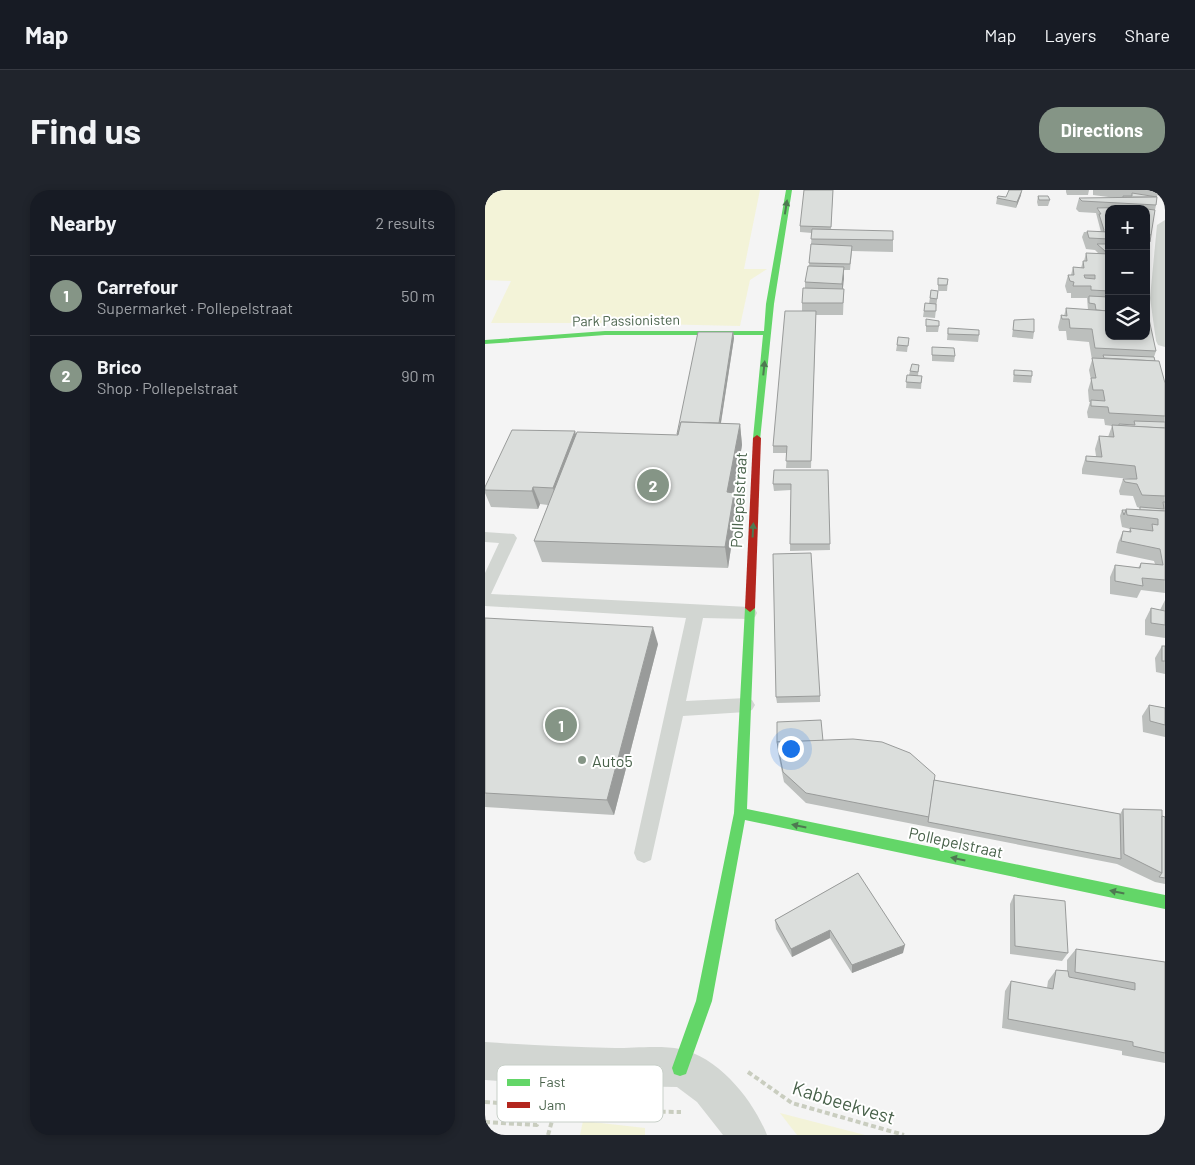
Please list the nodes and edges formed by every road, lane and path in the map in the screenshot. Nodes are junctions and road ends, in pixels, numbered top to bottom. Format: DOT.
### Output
graph roads {
  1 [pos="789,190"];
  2 [pos="1165,225"];
  3 [pos="768,333"];
  4 [pos="1165,341"];
  5 [pos="485,342"];
  6 [pos="485,537"];
  7 [pos="485,590"];
  8 [pos="485,600"];
  9 [pos="696,612"];
  10 [pos="749,612"];
  11 [pos="745,705"];
  12 [pos="675,709"];
  13 [pos="740,813"];
  14 [pos="644,853"];
  15 [pos="1165,902"];
  16 [pos="485,1060"];
  17 [pos="542,1065"];
  18 [pos="663,1068"];
  19 [pos="680,1068"];
  20 [pos="713,1088"];
  21 [pos="663,1113"];
  22 [pos="485,1122"];
  23 [pos="538,1122"];
  24 [pos="552,1122"];
  25 [pos="548,1135"];
  26 [pos="747,1135"];
  27 [pos="904,1135"];
  3 -- 1 [label="street, Pollepelstraat, one-way"];
  2 -- 4 [label="street"];
  3 -- 5 [label="street, Park Passionisten"];
  10 -- 3 [label="street, Pollepelstraat, one-way"];
  6 -- 7 [label="lane"];
  8 -- 9 [label="lane"];
  9 -- 10 [label="lane"];
  9 -- 12 [label="lane"];
  10 -- 11 [label="street, Pollepelstraat"];
  11 -- 12 [label="lane"];
  11 -- 13 [label="street, Pollepelstraat"];
  12 -- 14 [label="lane"];
  15 -- 13 [label="street, Pollepelstraat, one-way"];
  13 -- 19 [label="street, Pollepelstraat"];
  16 -- 17 [label="street"];
  18 -- 19 [label="street"];
  19 -- 20 [label="street"];
  20 -- 21 [label="path, Kabbeekvest"];
  20 -- 26 [label="street"];
  20 -- 27 [label="path, Kabbeekvest"];
  22 -- 23 [label="path"];
  24 -- 25 [label="path"];
}
